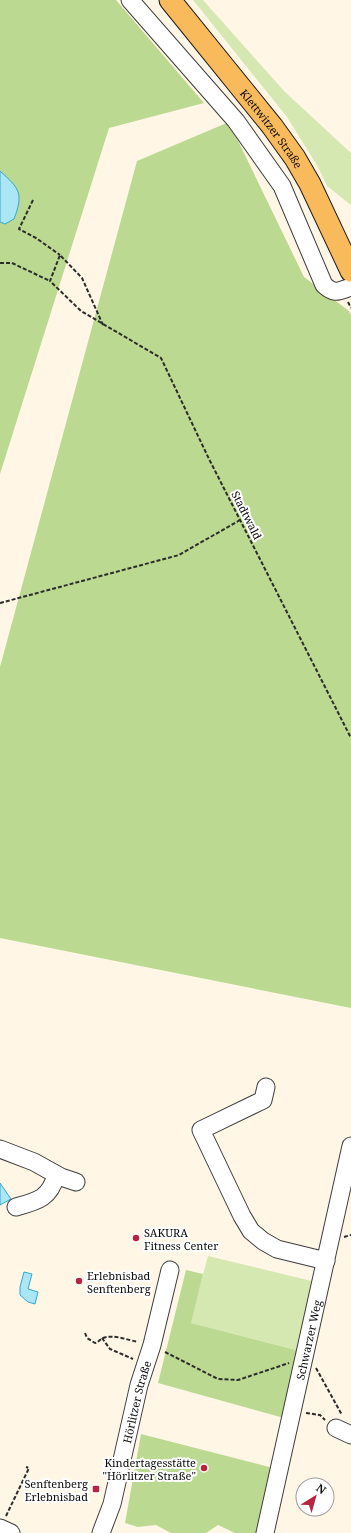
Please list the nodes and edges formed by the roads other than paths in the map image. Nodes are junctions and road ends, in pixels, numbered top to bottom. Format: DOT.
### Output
graph roads {
  1 [pos="130,0"];
  2 [pos="170,0"];
  3 [pos="351,271"];
  4 [pos="351,286"];
  5 [pos="266,1088"];
  6 [pos="351,1146"];
  7 [pos="0,1149"];
  8 [pos="56,1175"];
  9 [pos="76,1182"];
  10 [pos="16,1207"];
  11 [pos="326,1261"];
  12 [pos="170,1270"];
  13 [pos="101,1533"];
  14 [pos="265,1533"];
  1 -- 4 [label="street"];
  2 -- 3 [label="main road, Klettwitzer Straße"];
  5 -- 11 [label="street"];
  6 -- 11 [label="street, Schwarzer Weg"];
  7 -- 8 [label="street"];
  8 -- 9 [label="street"];
  8 -- 10 [label="street"];
  11 -- 14 [label="street, Schwarzer Weg"];
  12 -- 13 [label="street, Hörlitzer Straße"];
}
